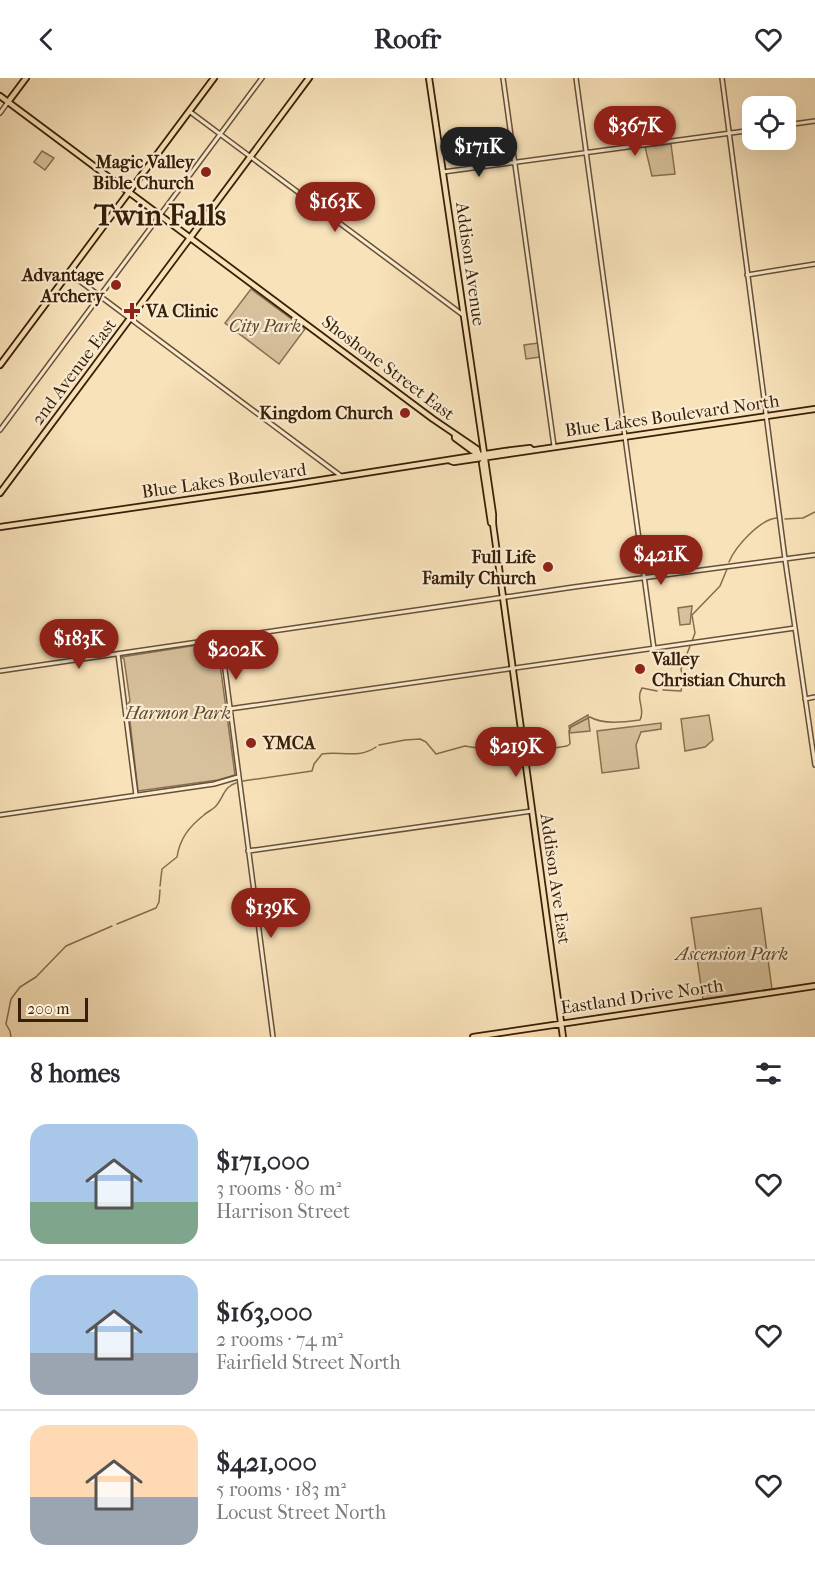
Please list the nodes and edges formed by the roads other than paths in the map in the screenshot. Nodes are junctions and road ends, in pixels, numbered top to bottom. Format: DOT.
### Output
graph roads {
  1 [pos="26,78"];
  2 [pos="214,78"];
  3 [pos="262,78"];
  4 [pos="309,78"];
  5 [pos="429,78"];
  6 [pos="502,78"];
  7 [pos="576,78"];
  8 [pos="722,78"];
  9 [pos="0,96"];
  10 [pos="8,102"];
  11 [pos="189,111"];
  12 [pos="0,113"];
  13 [pos="815,121"];
  14 [pos="796,124"];
  15 [pos="742,131"];
  16 [pos="729,133"];
  17 [pos="220,134"];
  18 [pos="586,153"];
  19 [pos="251,157"];
  20 [pos="515,162"];
  21 [pos="443,172"];
  22 [pos="129,192"];
  23 [pos="160,215"];
  24 [pos="190,238"];
  25 [pos="815,264"];
  26 [pos="69,273"];
  27 [pos="747,275"];
  28 [pos="99,296"];
  29 [pos="463,315"];
  30 [pos="130,319"];
  31 [pos="0,365"];
  32 [pos="815,409"];
  33 [pos="766,416"];
  34 [pos="0,430"];
  35 [pos="624,437"];
  36 [pos="554,446"];
  37 [pos="484,458"];
  38 [pos="342,477"];
  39 [pos="0,493"];
  40 [pos="0,527"];
  41 [pos="815,555"];
  42 [pos="785,559"];
  43 [pos="644,578"];
  44 [pos="504,599"];
  45 [pos="795,628"];
  46 [pos="221,639"];
  47 [pos="654,649"];
  48 [pos="118,653"];
  49 [pos="513,669"];
  50 [pos="0,671"];
  51 [pos="815,697"];
  52 [pos="805,699"];
  53 [pos="229,709"];
  54 [pos="815,765"];
  55 [pos="239,777"];
  56 [pos="136,795"];
  57 [pos="533,811"];
  58 [pos="0,815"];
  59 [pos="248,851"];
  60 [pos="815,986"];
  61 [pos="561,1022"];
  62 [pos="273,1037"];
  63 [pos="473,1037"];
  64 [pos="563,1037"];
  1 -- 10 [label="main road"];
  2 -- 11 [label="main road"];
  3 -- 17 [label="street"];
  4 -- 19 [label="main road, 2nd Avenue East"];
  5 -- 21 [label="main road, Addison Avenue"];
  6 -- 20 [label="street"];
  7 -- 18 [label="street"];
  8 -- 16 [label="street"];
  9 -- 10 [label="main road, Shoshone Street East"];
  10 -- 12 [label="street"];
  10 -- 22 [label="main road, Shoshone Street East"];
  11 -- 17 [label="street"];
  11 -- 22 [label="main road"];
  13 -- 14 [label="street"];
  15 -- 16 [label="street"];
  16 -- 18 [label="street"];
  16 -- 27 [label="street"];
  17 -- 19 [label="street"];
  17 -- 23 [label="street"];
  18 -- 20 [label="street"];
  18 -- 35 [label="street"];
  19 -- 24 [label="main road, 2nd Avenue East"];
  19 -- 29 [label="street"];
  20 -- 21 [label="street"];
  20 -- 36 [label="street"];
  21 -- 29 [label="main road, Addison Avenue"];
  22 -- 23 [label="main road, Shoshone Street East"];
  22 -- 26 [label="main road"];
  23 -- 24 [label="main road, Shoshone Street East"];
  23 -- 28 [label="street"];
  24 -- 30 [label="main road, 2nd Avenue East"];
  24 -- 37 [label="main road, Shoshone Street East"];
  25 -- 27 [label="street"];
  26 -- 28 [label="street"];
  26 -- 31 [label="main road"];
  27 -- 33 [label="street"];
  28 -- 30 [label="street"];
  28 -- 34 [label="street"];
  29 -- 37 [label="main road, Addison Avenue"];
  30 -- 38 [label="street"];
  30 -- 39 [label="main road, 2nd Avenue East"];
  32 -- 33 [label="main road, Blue Lakes Boulevard North"];
  33 -- 35 [label="main road, Blue Lakes Boulevard North"];
  33 -- 42 [label="street"];
  35 -- 36 [label="main road, Blue Lakes Boulevard North"];
  35 -- 43 [label="street"];
  36 -- 37 [label="main road, Blue Lakes Boulevard North"];
  37 -- 38 [label="main road, Blue Lakes Boulevard"];
  37 -- 44 [label="main road, Addison Ave East"];
  38 -- 40 [label="main road, Blue Lakes Boulevard"];
  41 -- 42 [label="street"];
  42 -- 43 [label="street"];
  42 -- 45 [label="street"];
  43 -- 44 [label="street"];
  43 -- 47 [label="street"];
  44 -- 46 [label="street"];
  44 -- 49 [label="main road, Addison Ave East"];
  45 -- 47 [label="street"];
  45 -- 52 [label="street"];
  46 -- 48 [label="street"];
  46 -- 53 [label="street"];
  47 -- 49 [label="street"];
  48 -- 50 [label="street"];
  48 -- 56 [label="street"];
  49 -- 53 [label="street"];
  49 -- 57 [label="main road, Addison Ave East"];
  51 -- 52 [label="street"];
  52 -- 54 [label="street"];
  53 -- 55 [label="street"];
  55 -- 56 [label="street"];
  55 -- 59 [label="street"];
  56 -- 58 [label="street"];
  57 -- 59 [label="street"];
  57 -- 61 [label="main road, Addison Ave East"];
  59 -- 62 [label="street"];
  60 -- 61 [label="main road, Eastland Drive North"];
  61 -- 63 [label="main road, Eastland Drive North"];
  61 -- 64 [label="main road, Addison Ave East"];
}
